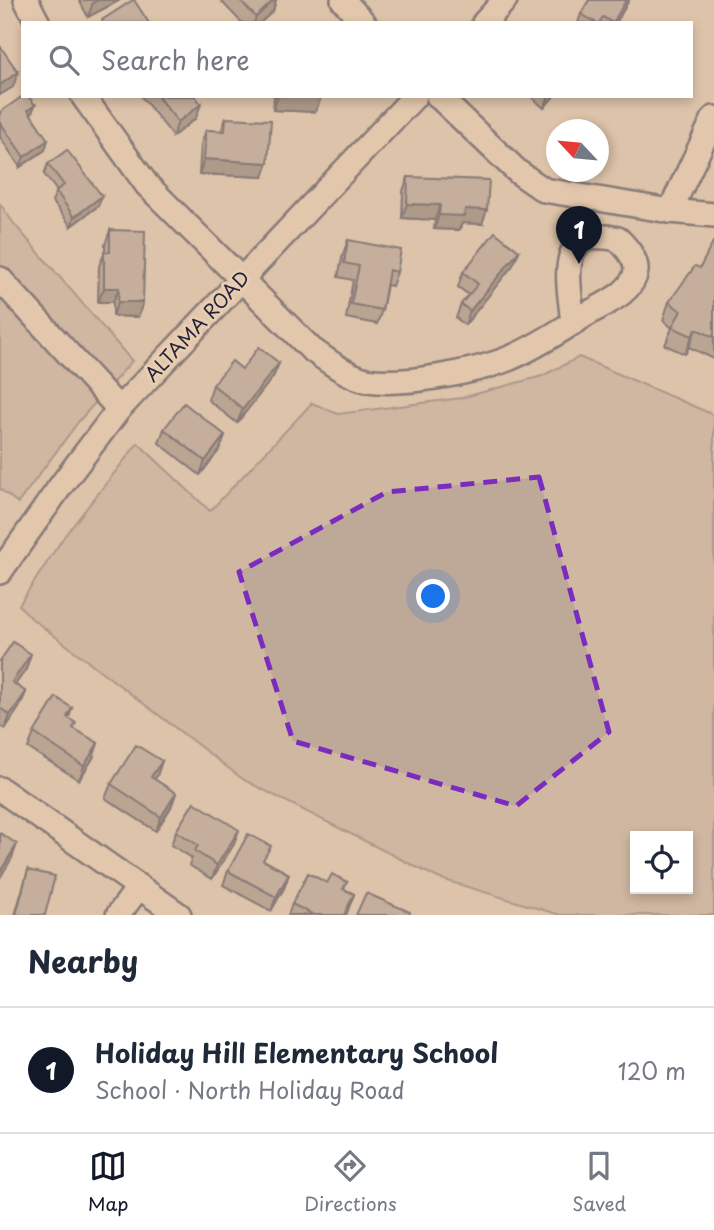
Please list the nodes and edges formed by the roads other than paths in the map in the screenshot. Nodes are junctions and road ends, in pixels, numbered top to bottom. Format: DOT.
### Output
graph roads {
  1 [pos="26,0"];
  2 [pos="343,0"];
  3 [pos="505,0"];
  4 [pos="37,21"];
  5 [pos="362,21"];
  6 [pos="486,21"];
  7 [pos="84,98"];
  8 [pos="413,98"];
  9 [pos="440,98"];
  10 [pos="714,118"];
  11 [pos="670,211"];
  12 [pos="714,215"];
  13 [pos="0,279"];
  14 [pos="241,279"];
  15 [pos="573,323"];
  16 [pos="119,409"];
  17 [pos="0,572"];
  18 [pos="0,789"];
  19 [pos="138,888"];
  20 [pos="118,915"];
  21 [pos="179,915"];
  1 -- 4 [label="street"];
  2 -- 5 [label="street"];
  3 -- 6 [label="street"];
  7 -- 14 [label="street"];
  8 -- 14 [label="street, ALTAMA ROAD"];
  9 -- 11 [label="street"];
  10 -- 11 [label="street"];
  11 -- 12 [label="street"];
  13 -- 16 [label="street"];
  14 -- 15 [label="street"];
  14 -- 16 [label="street, ALTAMA ROAD"];
  16 -- 17 [label="street, ALTAMA ROAD"];
  18 -- 19 [label="street"];
  19 -- 20 [label="street"];
  19 -- 21 [label="street"];
}
